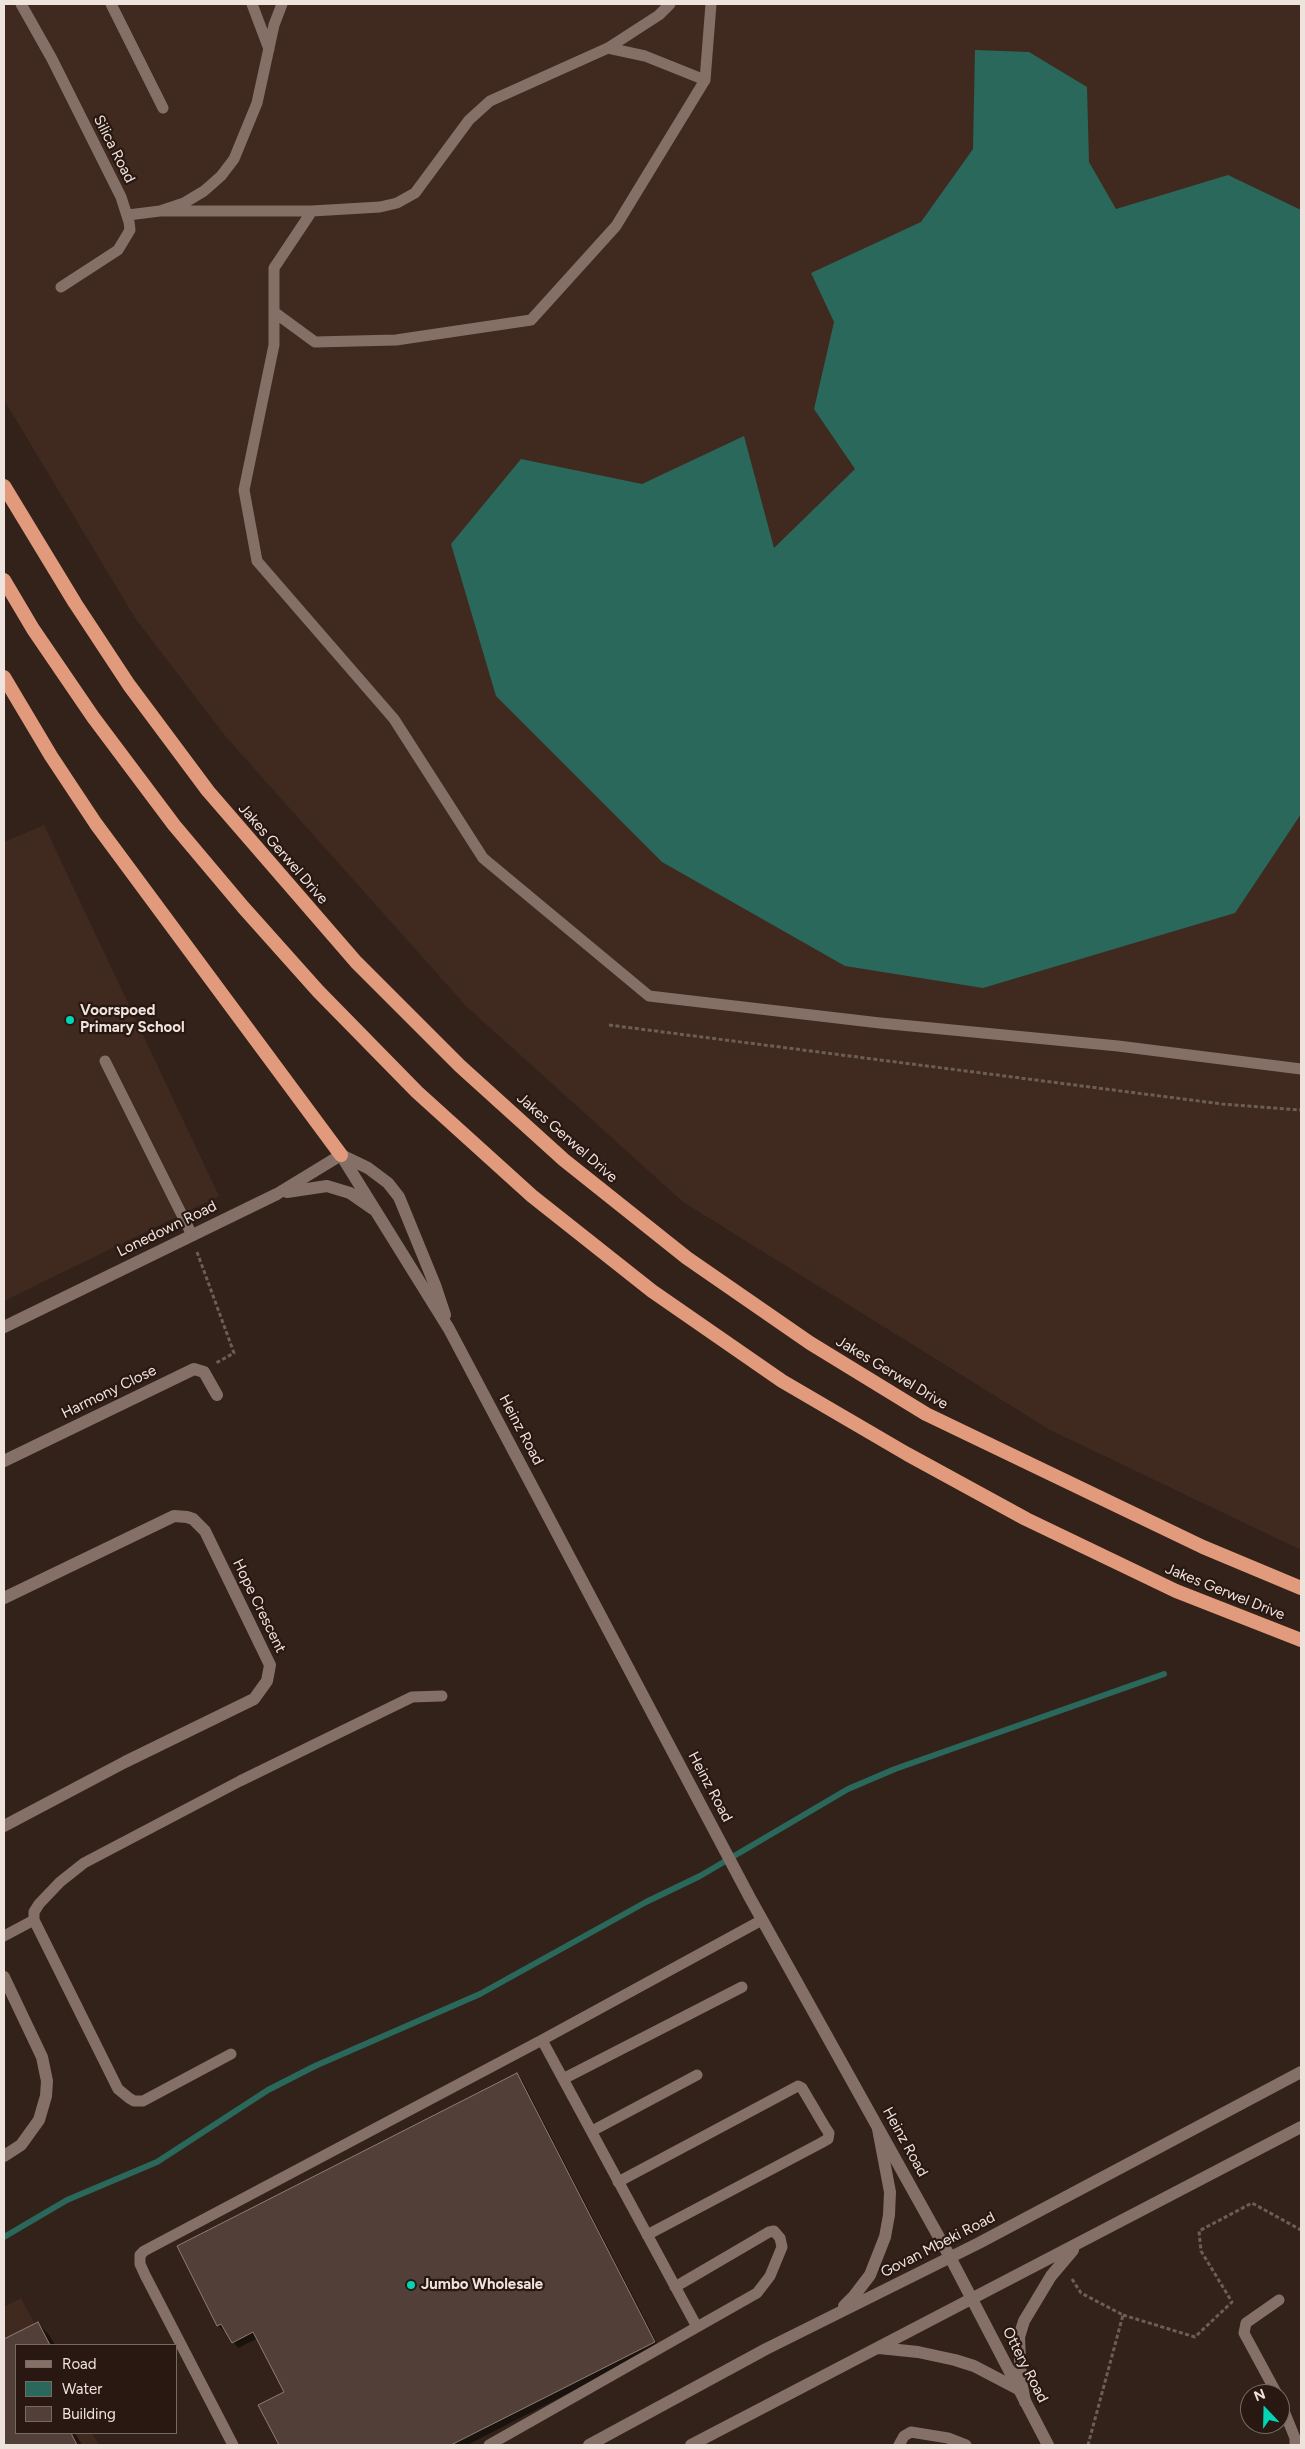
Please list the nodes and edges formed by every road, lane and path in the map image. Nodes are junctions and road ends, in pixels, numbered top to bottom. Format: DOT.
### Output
graph roads {
  1 [pos="21,4"];
  2 [pos="111,4"];
  3 [pos="252,4"];
  4 [pos="282,4"];
  5 [pos="670,4"];
  6 [pos="711,4"];
  7 [pos="608,48"];
  8 [pos="269,49"];
  9 [pos="705,80"];
  10 [pos="163,108"];
  11 [pos="160,211"];
  12 [pos="312,211"];
  13 [pos="128,215"];
  14 [pos="61,287"];
  15 [pos="274,312"];
  16 [pos="4,486"];
  17 [pos="4,580"];
  18 [pos="4,677"];
  19 [pos="609,1025"];
  20 [pos="105,1061"];
  21 [pos="1301,1069"];
  22 [pos="1301,1110"];
  23 [pos="341,1155"];
  24 [pos="277,1194"];
  25 [pos="378,1213"];
  26 [pos="192,1236"];
  27 [pos="4,1327"];
  28 [pos="449,1330"];
  29 [pos="202,1370"];
  30 [pos="217,1395"];
  31 [pos="4,1461"];
  32 [pos="1301,1588"];
  33 [pos="4,1598"];
  34 [pos="1301,1640"];
  35 [pos="442,1696"];
  36 [pos="4,1826"];
  37 [pos="34,1920"];
  38 [pos="762,1920"];
  39 [pos="4,1936"];
  40 [pos="4,1977"];
  41 [pos="742,1987"];
  42 [pos="542,2040"];
  43 [pos="231,2054"];
  44 [pos="1301,2072"];
  45 [pos="697,2075"];
  46 [pos="563,2079"];
  47 [pos="1301,2128"];
  48 [pos="878,2129"];
  49 [pos="592,2131"];
  50 [pos="4,2156"];
  51 [pos="618,2182"];
  52 [pos="1301,2230"];
  53 [pos="647,2235"];
  54 [pos="1076,2246"];
  55 [pos="950,2257"];
  56 [pos="1072,2280"];
  57 [pos="676,2288"];
  58 [pos="973,2300"];
  59 [pos="1279,2300"];
  60 [pos="1123,2315"];
  61 [pos="832,2316"];
  62 [pos="697,2327"];
  63 [pos="879,2348"];
  64 [pos="1272,2384"];
  65 [pos="1020,2390"];
  66 [pos="1026,2402"];
  67 [pos="1290,2426"];
  68 [pos="233,2445"];
  69 [pos="489,2445"];
  70 [pos="589,2445"];
  71 [pos="691,2445"];
  72 [pos="900,2445"];
  73 [pos="966,2445"];
  74 [pos="1048,2445"];
  75 [pos="1088,2445"];
  76 [pos="1295,2445"];
  1 -- 13 [label="lane, Silica Road"];
  2 -- 10 [label="lane"];
  3 -- 8 [label="lane"];
  4 -- 8 [label="lane"];
  5 -- 7 [label="lane"];
  6 -- 9 [label="lane"];
  7 -- 9 [label="lane"];
  7 -- 12 [label="lane"];
  8 -- 11 [label="lane"];
  9 -- 15 [label="lane"];
  11 -- 12 [label="lane"];
  11 -- 13 [label="lane"];
  12 -- 15 [label="lane"];
  13 -- 14 [label="lane"];
  15 -- 21 [label="lane"];
  16 -- 32 [label="highway, Jakes Gerwel Drive"];
  17 -- 34 [label="highway, Jakes Gerwel Drive"];
  18 -- 23 [label="highway"];
  19 -- 22 [label="path"];
  20 -- 26 [label="lane"];
  23 -- 24 [label="street, Lonedown Road"];
  23 -- 25 [label="street, Heinz Road"];
  23 -- 28 [label="street, Heinz Road"];
  24 -- 25 [label="street"];
  24 -- 26 [label="street, Lonedown Road"];
  25 -- 28 [label="street, Heinz Road"];
  26 -- 27 [label="street, Lonedown Road"];
  26 -- 29 [label="path"];
  28 -- 38 [label="street, Heinz Road"];
  29 -- 30 [label="street"];
  29 -- 31 [label="street, Harmony Close"];
  33 -- 36 [label="street, Hope Crescent"];
  35 -- 37 [label="lane"];
  37 -- 39 [label="lane"];
  37 -- 43 [label="lane"];
  38 -- 42 [label="lane"];
  38 -- 48 [label="street, Heinz Road"];
  40 -- 50 [label="street"];
  41 -- 46 [label="lane"];
  42 -- 46 [label="lane"];
  42 -- 68 [label="lane"];
  44 -- 55 [label="street, Govan Mbeki Road"];
  45 -- 49 [label="lane"];
  46 -- 49 [label="lane"];
  47 -- 54 [label="street"];
  48 -- 55 [label="street, Heinz Road"];
  48 -- 61 [label="street"];
  49 -- 51 [label="lane"];
  51 -- 53 [label="lane"];
  51 -- 53 [label="lane"];
  52 -- 60 [label="path"];
  53 -- 57 [label="lane"];
  54 -- 58 [label="street"];
  54 -- 66 [label="street"];
  55 -- 58 [label="street, Heinz Road"];
  55 -- 61 [label="street, Govan Mbeki Road"];
  56 -- 60 [label="path"];
  57 -- 62 [label="lane"];
  57 -- 62 [label="lane"];
  58 -- 63 [label="street"];
  58 -- 65 [label="street, Ottery Road"];
  59 -- 64 [label="lane"];
  60 -- 75 [label="path"];
  61 -- 70 [label="street, Govan Mbeki Road"];
  62 -- 69 [label="lane"];
  63 -- 65 [label="street"];
  63 -- 71 [label="street"];
  65 -- 66 [label="street, Ottery Road"];
  66 -- 74 [label="street, Ottery Road"];
  67 -- 76 [label="lane"];
  72 -- 73 [label="lane"];
}
